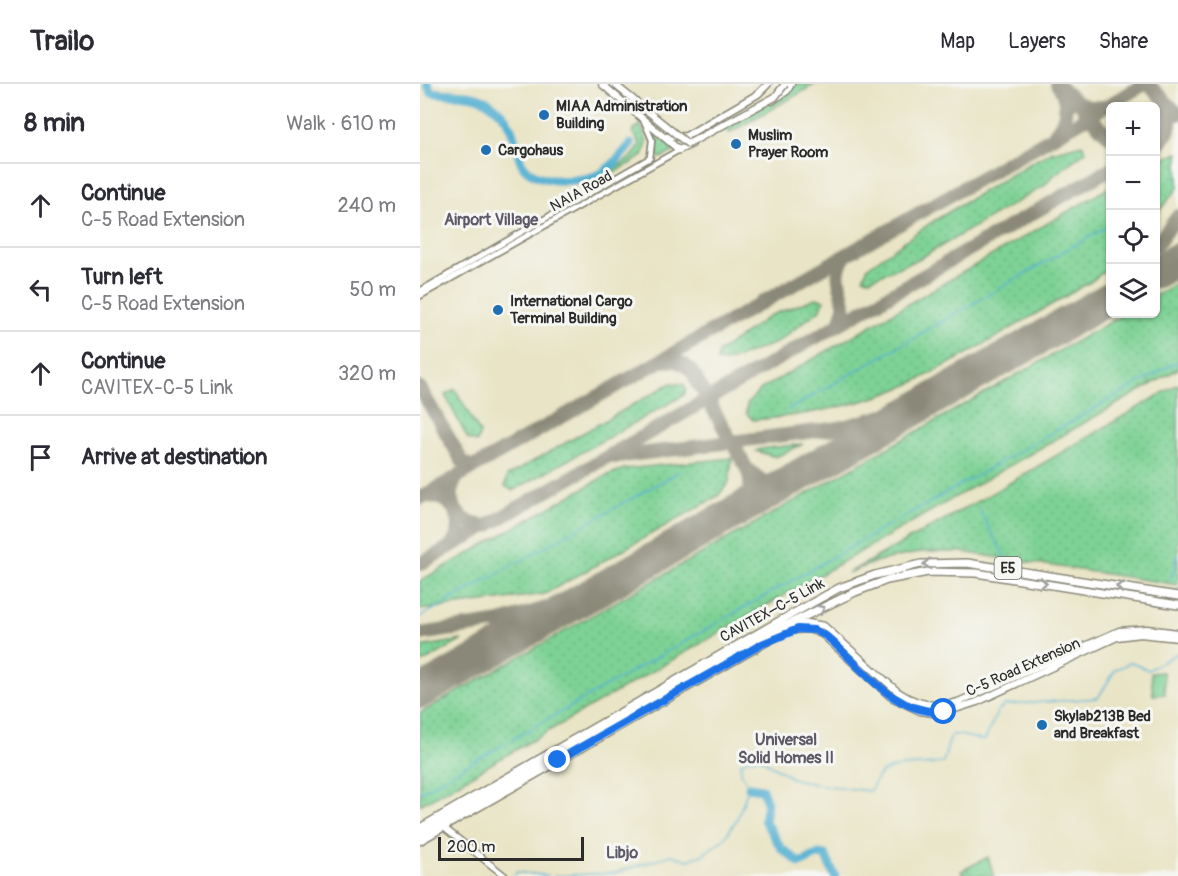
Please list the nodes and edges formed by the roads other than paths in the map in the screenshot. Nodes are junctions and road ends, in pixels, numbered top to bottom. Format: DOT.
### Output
graph roads {
  1 [pos="602,84"];
  2 [pos="614,84"];
  3 [pos="768,84"];
  4 [pos="785,84"];
  5 [pos="791,84"];
  6 [pos="758,94"];
  7 [pos="759,108"];
  8 [pos="640,117"];
  9 [pos="710,122"];
  10 [pos="715,131"];
  11 [pos="686,136"];
  12 [pos="665,137"];
  13 [pos="679,150"];
  14 [pos="420,293"];
  15 [pos="1178,596"];
  16 [pos="1178,605"];
  17 [pos="1178,633"];
  18 [pos="1178,638"];
  19 [pos="762,644"];
  20 [pos="443,827"];
  21 [pos="420,828"];
  22 [pos="420,835"];
  23 [pos="420,841"];
  24 [pos="503,875"];
  1 -- 8 [label="main road, NAIA Road"];
  2 -- 4 [label="main road, bridge"];
  3 -- 6 [label="main road"];
  5 -- 7 [label="main road"];
  6 -- 7 [label="main road"];
  6 -- 9 [label="main road"];
  7 -- 10 [label="main road"];
  8 -- 12 [label="main road, NAIA Road"];
  8 -- 14 [label="street, NAIA Road"];
  9 -- 10 [label="main road"];
  9 -- 11 [label="main road"];
  10 -- 13 [label="main road"];
  11 -- 12 [label="main road"];
  11 -- 13 [label="main road"];
  12 -- 13 [label="main road, NAIA Road"];
  13 -- 14 [label="street, NAIA Road"];
  15 -- 21 [label="highway, CAVITEX–C-5 Link / E5, one-way"];
  22 -- 16 [label="highway, CAVITEX–C-5 Link / E5, one-way"];
  17 -- 19 [label="main road, C-5 Road Extension"];
  18 -- 19 [label="main road, C-5 Road Extension"];
  19 -- 20 [label="main road"];
  20 -- 23 [label="main road"];
  20 -- 24 [label="main road"];
}
